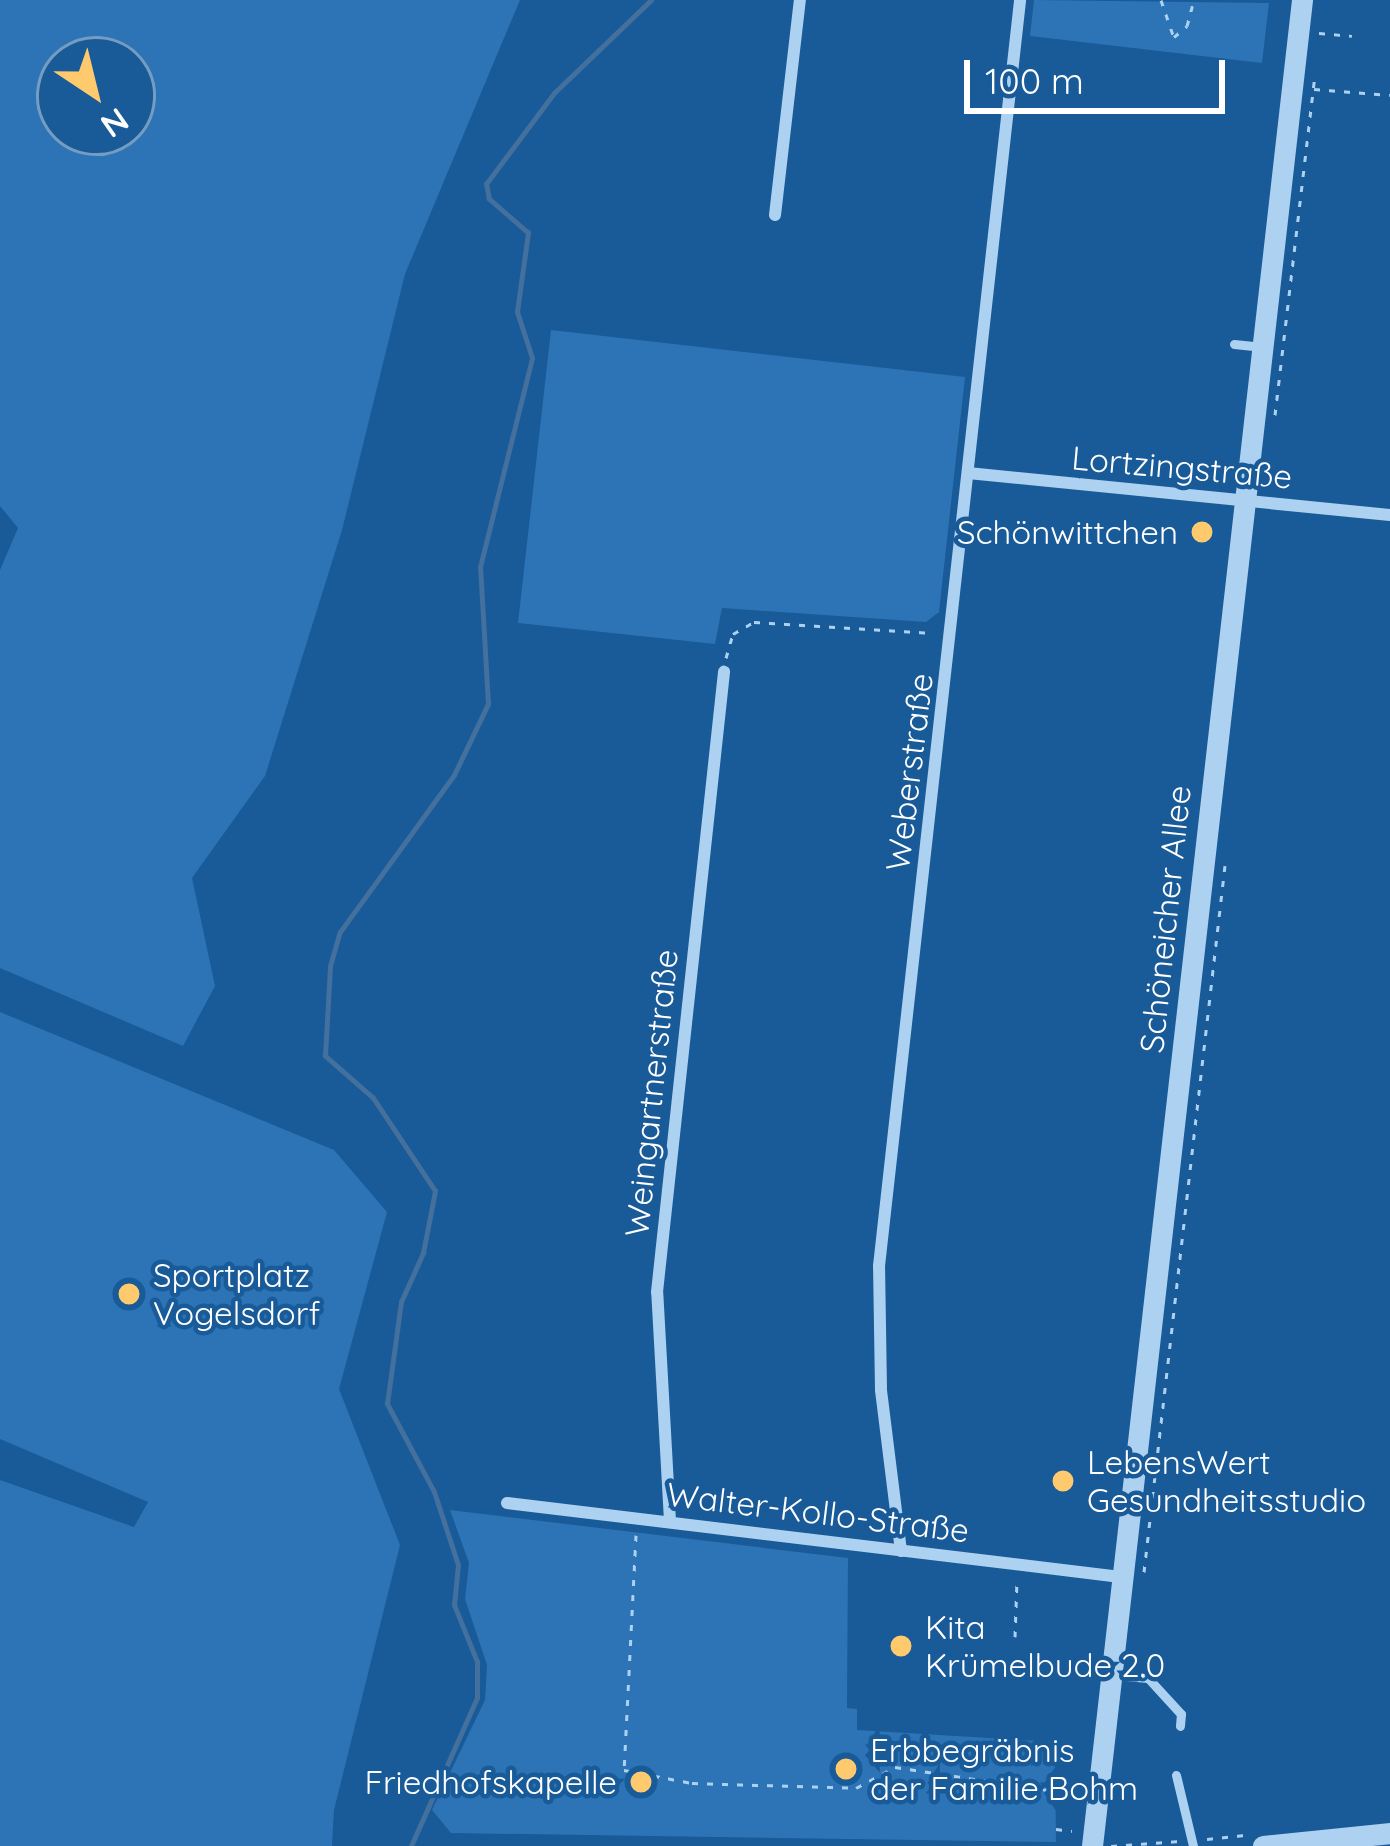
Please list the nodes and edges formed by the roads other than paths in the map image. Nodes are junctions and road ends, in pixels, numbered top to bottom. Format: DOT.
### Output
graph roads {
  1 [pos="800,0"];
  2 [pos="1020,0"];
  3 [pos="1302,0"];
  4 [pos="775,214"];
  5 [pos="1234,344"];
  6 [pos="1264,347"];
  7 [pos="968,472"];
  8 [pos="1248,503"];
  9 [pos="1390,515"];
  10 [pos="724,672"];
  11 [pos="507,1503"];
  12 [pos="670,1521"];
  13 [pos="901,1551"];
  14 [pos="1121,1577"];
  15 [pos="1111,1675"];
  16 [pos="1180,1726"];
  17 [pos="1176,1775"];
  18 [pos="1390,1833"];
  19 [pos="1088,1839"];
  20 [pos="1193,1846"];
  21 [pos="1264,1846"];
  1 -- 4 [label="street"];
  2 -- 7 [label="street, Weberstraße"];
  3 -- 6 [label="street, Schöneicher Allee"];
  5 -- 6 [label="lane"];
  6 -- 8 [label="street, Schöneicher Allee"];
  7 -- 8 [label="street, Lortzingstraße"];
  7 -- 13 [label="street, Weberstraße"];
  8 -- 9 [label="street, Lortzingstraße"];
  8 -- 14 [label="street, Schöneicher Allee"];
  10 -- 12 [label="street, Weingartnerstraße"];
  11 -- 12 [label="street, Walter-Kollo-Straße"];
  12 -- 13 [label="street, Walter-Kollo-Straße"];
  13 -- 14 [label="street, Walter-Kollo-Straße"];
  14 -- 15 [label="street, Schöneicher Allee"];
  15 -- 16 [label="lane"];
  15 -- 19 [label="street, Schöneicher Allee"];
  17 -- 20 [label="lane"];
  18 -- 21 [label="street"];
}
